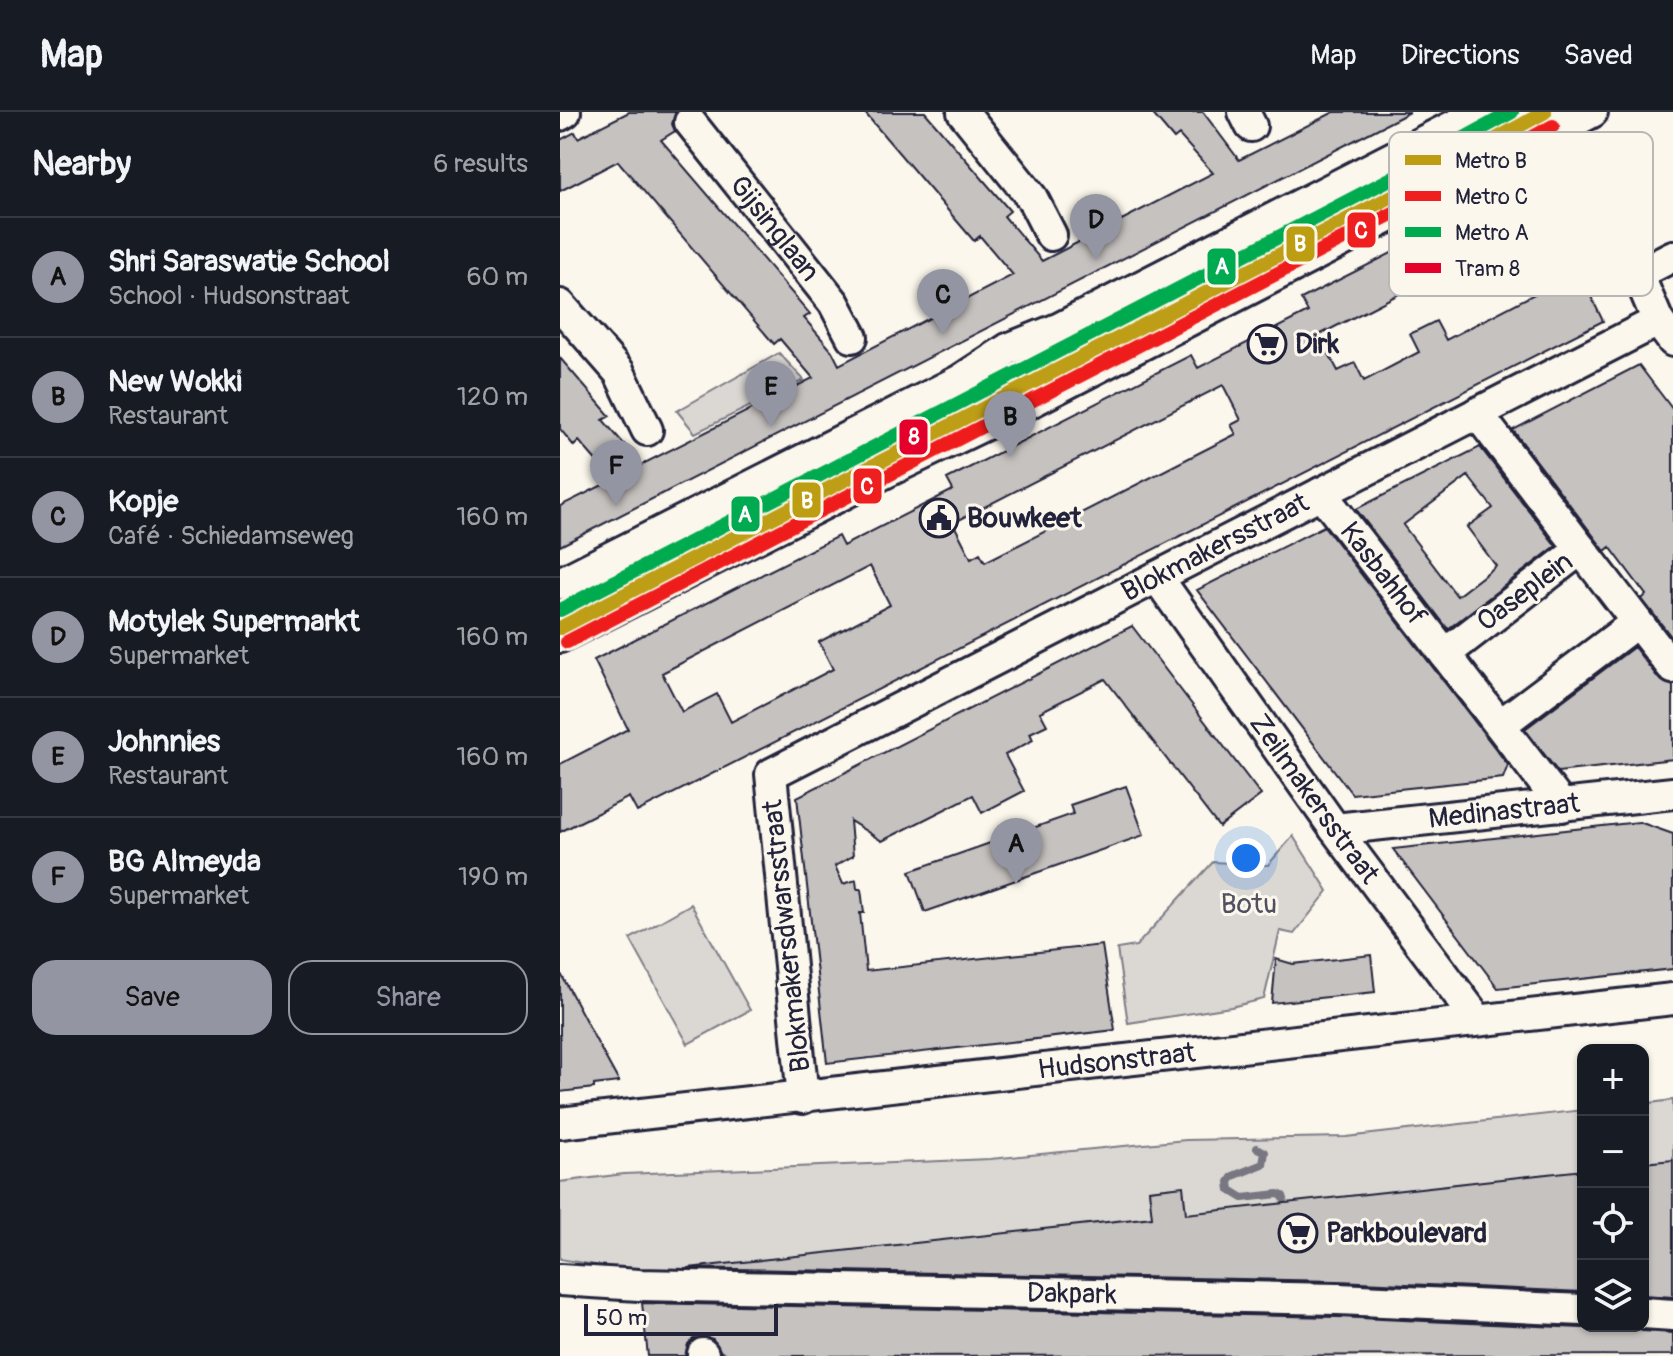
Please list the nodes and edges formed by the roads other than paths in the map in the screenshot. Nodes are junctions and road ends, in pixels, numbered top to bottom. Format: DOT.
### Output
graph roads {
  1 [pos="565,112"];
  2 [pos="963,112"];
  3 [pos="1481,112"];
  4 [pos="1592,112"];
  5 [pos="560,115"];
  6 [pos="1557,121"];
  7 [pos="690,122"];
  8 [pos="1442,132"];
  9 [pos="1536,132"];
  10 [pos="1389,159"];
  11 [pos="1389,211"];
  12 [pos="1051,235"];
  13 [pos="1673,256"];
  14 [pos="1653,266"];
  15 [pos="1648,296"];
  16 [pos="560,305"];
  17 [pos="1665,331"];
  18 [pos="852,337"];
  19 [pos="1477,413"];
  20 [pos="647,430"];
  21 [pos="1321,493"];
  22 [pos="1581,549"];
  23 [pos="1157,577"];
  24 [pos="560,583"];
  25 [pos="1637,622"];
  26 [pos="560,637"];
  27 [pos="1445,654"];
  28 [pos="1673,668"];
  29 [pos="1500,725"];
  30 [pos="771,774"];
  31 [pos="1673,793"];
  32 [pos="1562,806"];
  33 [pos="1335,829"];
  34 [pos="1673,999"];
  35 [pos="1477,1019"];
  36 [pos="803,1098"];
  37 [pos="560,1123"];
  38 [pos="560,1280"];
  39 [pos="1577,1310"];
  40 [pos="1649,1313"];
  41 [pos="1673,1315"];
  1 -- 5 [label="street"];
  2 -- 12 [label="street"];
  3 -- 8 [label="street"];
  4 -- 6 [label="street"];
  6 -- 9 [label="street"];
  7 -- 18 [label="street, Gijsinglaan"];
  10 -- 24 [label="street"];
  11 -- 26 [label="street"];
  13 -- 14 [label="street"];
  15 -- 17 [label="street"];
  16 -- 20 [label="street"];
  17 -- 19 [label="street, Blokmakersstraat"];
  19 -- 21 [label="street, Blokmakersstraat"];
  19 -- 22 [label="street"];
  21 -- 23 [label="street, Blokmakersstraat"];
  21 -- 27 [label="street, Kasbahhof"];
  22 -- 25 [label="street, Oaseplein"];
  22 -- 27 [label="street, Oaseplein"];
  23 -- 30 [label="street, Blokmakersstraat"];
  23 -- 33 [label="street, Zeilmakersstraat"];
  25 -- 28 [label="street, Oaseplein"];
  25 -- 29 [label="street"];
  27 -- 29 [label="street"];
  29 -- 32 [label="street"];
  30 -- 36 [label="street, Blokmakersdwarsstraat"];
  31 -- 32 [label="street, Medinastraat"];
  32 -- 33 [label="street, Medinastraat"];
  33 -- 35 [label="street, Zeilmakersstraat"];
  34 -- 35 [label="street, Hudsonstraat"];
  35 -- 36 [label="street, Hudsonstraat"];
  36 -- 37 [label="street, Hudsonstraat"];
  38 -- 39 [label="street, Dakpark"];
  40 -- 41 [label="street"];
}
